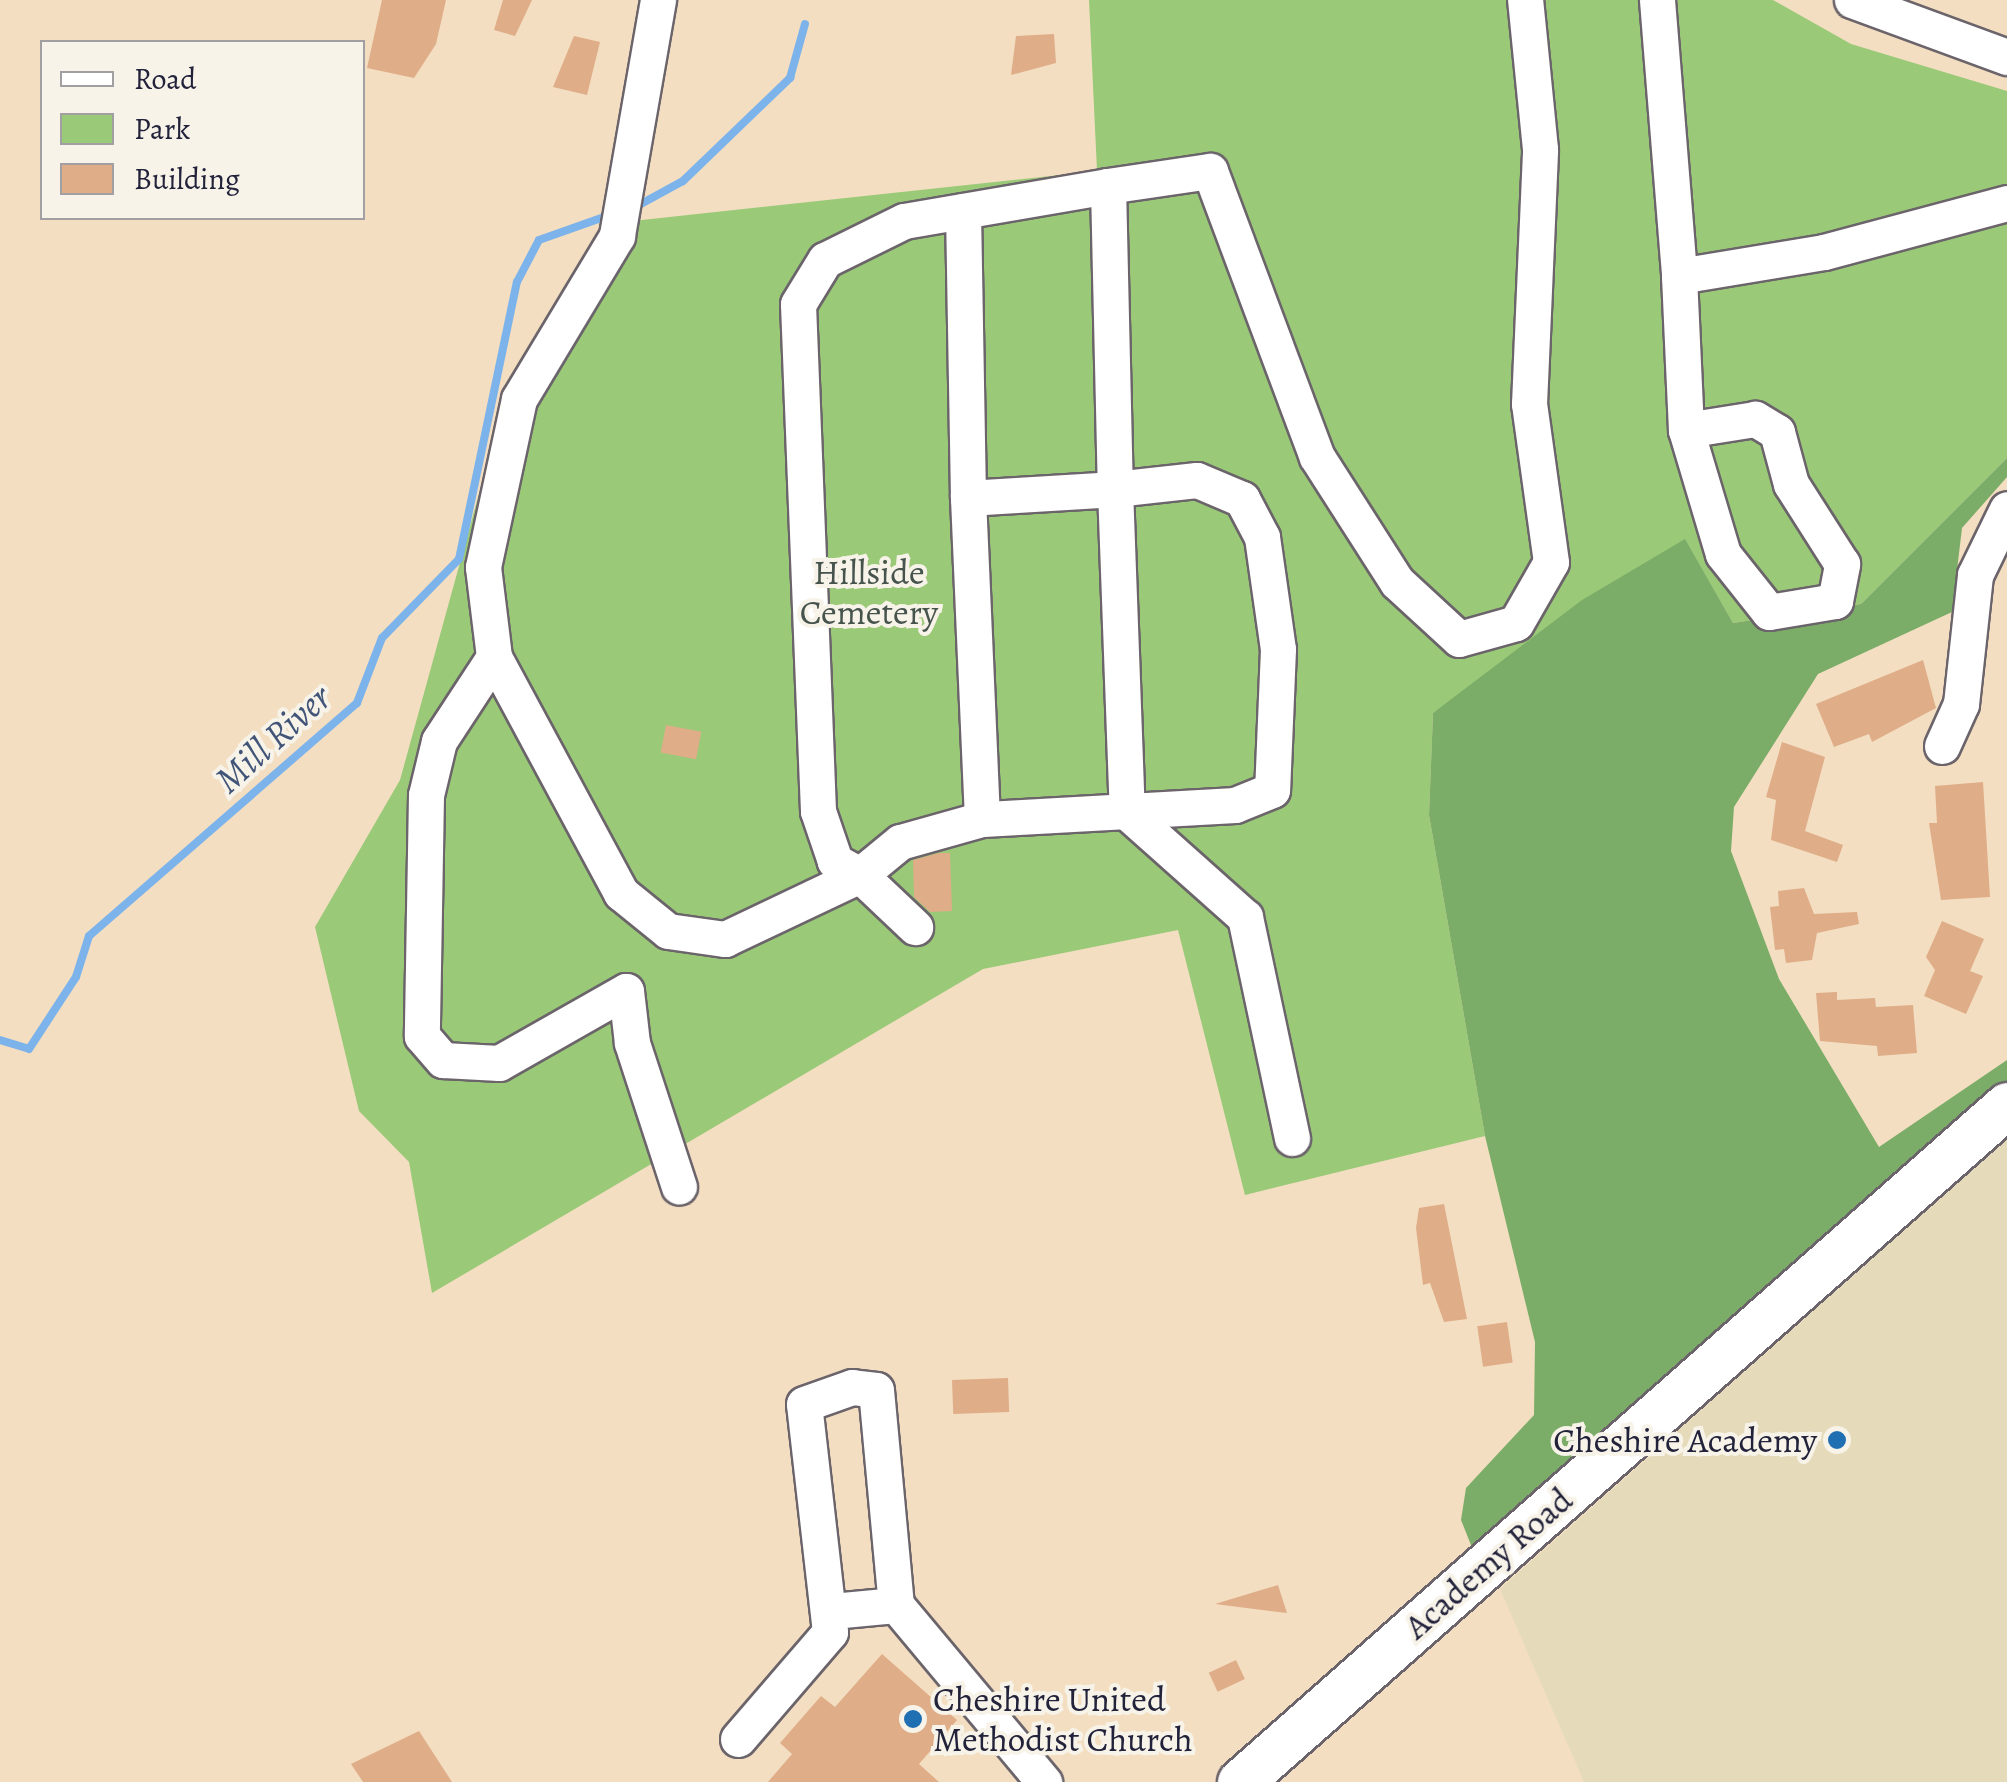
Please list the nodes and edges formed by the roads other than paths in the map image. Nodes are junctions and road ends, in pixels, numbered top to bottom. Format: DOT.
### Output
graph roads {
  1 [pos="658,0"];
  2 [pos="1525,0"];
  3 [pos="1657,0"];
  4 [pos="1852,0"];
  5 [pos="2007,56"];
  6 [pos="1108,186"];
  7 [pos="2007,203"];
  8 [pos="963,211"];
  9 [pos="1678,276"];
  10 [pos="1686,430"];
  11 [pos="1114,489"];
  12 [pos="968,498"];
  13 [pos="2007,508"];
  14 [pos="494,657"];
  15 [pos="1942,746"];
  16 [pos="1127,812"];
  17 [pos="982,819"];
  18 [pos="860,874"];
  19 [pos="915,927"];
  20 [pos="2007,1105"];
  21 [pos="1292,1138"];
  22 [pos="679,1187"];
  23 [pos="896,1606"];
  24 [pos="832,1612"];
  25 [pos="738,1739"];
  26 [pos="1044,1782"];
  27 [pos="1240,1782"];
  1 -- 14 [label="street"];
  2 -- 6 [label="street"];
  3 -- 9 [label="street"];
  4 -- 5 [label="street"];
  6 -- 8 [label="street"];
  6 -- 11 [label="street"];
  7 -- 9 [label="street"];
  8 -- 12 [label="street"];
  8 -- 18 [label="street"];
  9 -- 10 [label="street"];
  10 -- 10 [label="street"];
  11 -- 12 [label="street"];
  11 -- 16 [label="street"];
  11 -- 16 [label="street"];
  12 -- 17 [label="street"];
  13 -- 15 [label="street"];
  14 -- 18 [label="street"];
  14 -- 22 [label="street"];
  16 -- 17 [label="street"];
  16 -- 21 [label="street"];
  17 -- 18 [label="street"];
  18 -- 19 [label="street"];
  20 -- 27 [label="main road, Academy Road"];
  23 -- 24 [label="street"];
  23 -- 24 [label="street"];
  23 -- 26 [label="street"];
  24 -- 25 [label="street"];
}
